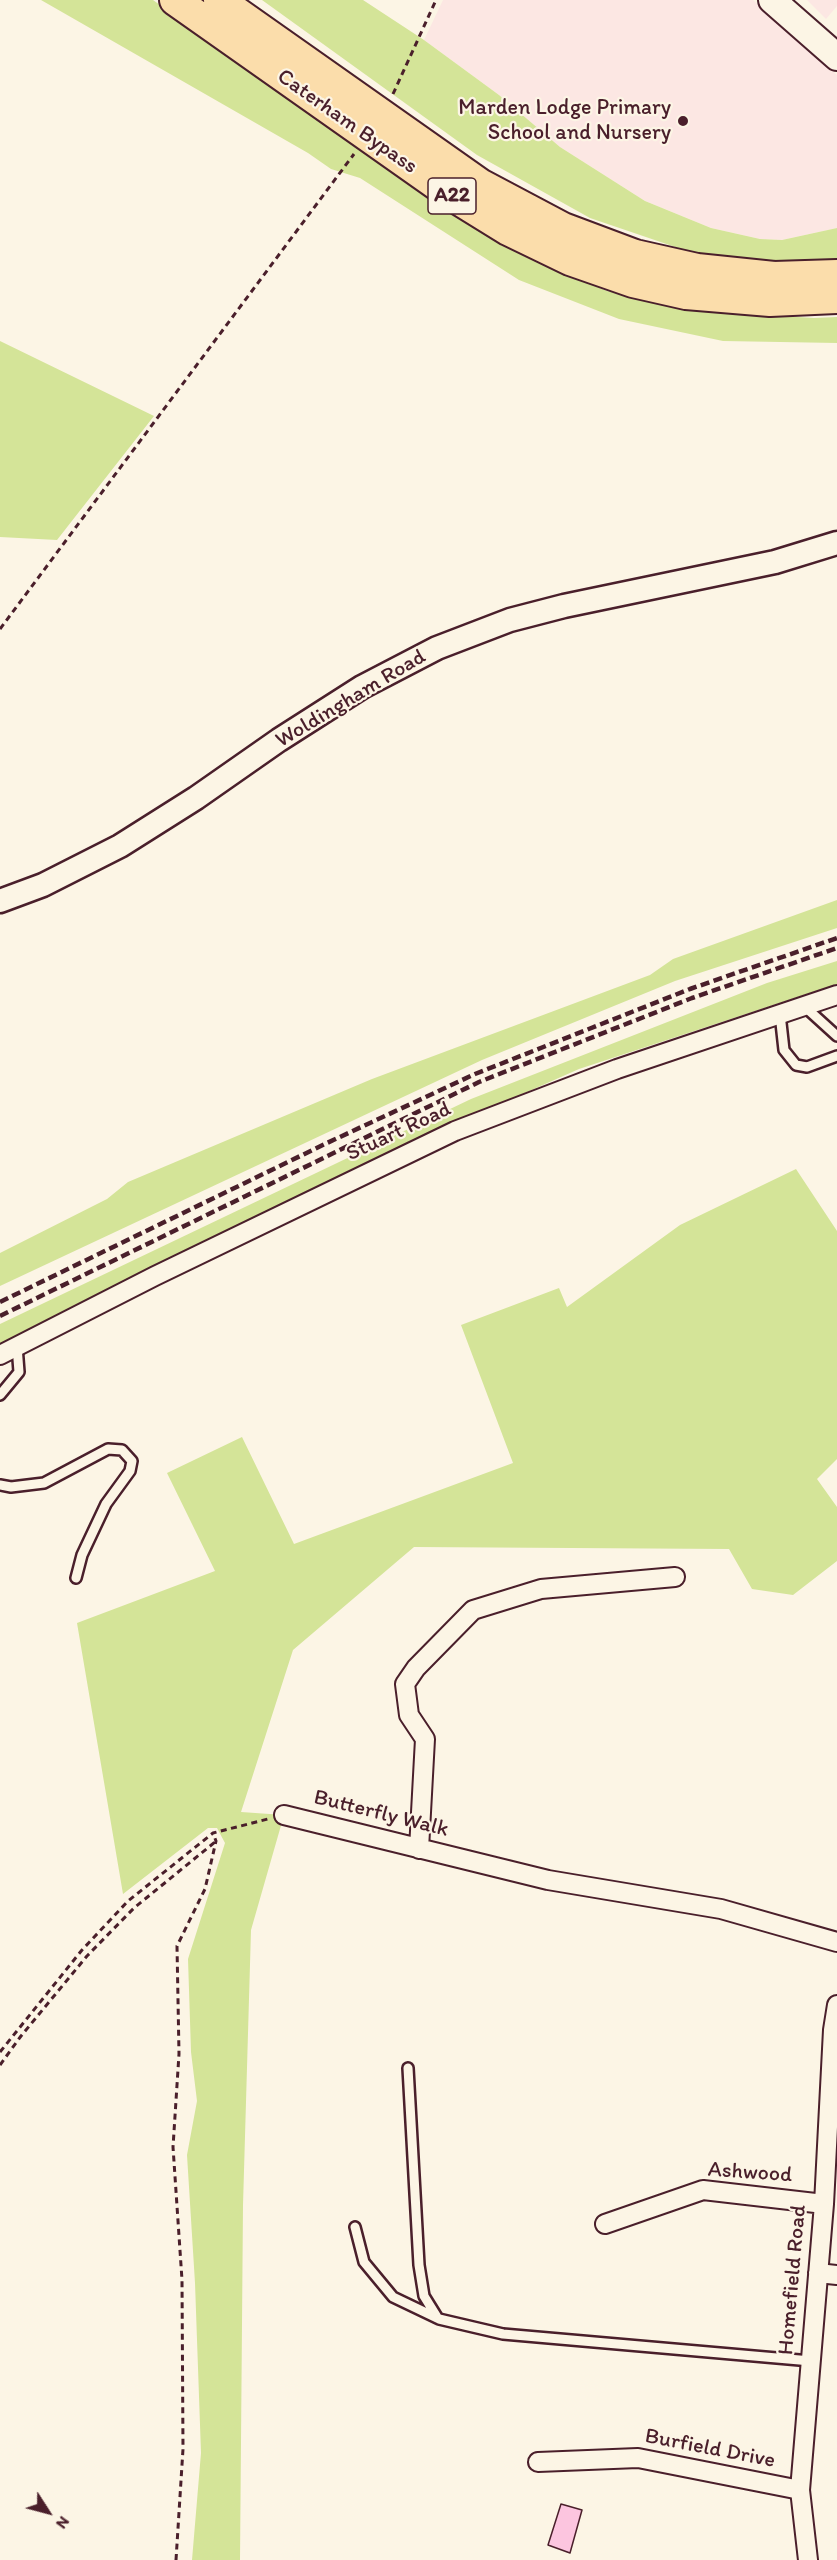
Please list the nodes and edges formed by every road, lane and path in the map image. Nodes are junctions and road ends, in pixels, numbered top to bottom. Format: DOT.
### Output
graph roads {
  1 [pos="175,0"];
  2 [pos="219,0"];
  3 [pos="436,0"];
  4 [pos="772,0"];
  5 [pos="837,57"];
  6 [pos="375,126"];
  7 [pos="837,275"];
  8 [pos="837,298"];
  9 [pos="837,543"];
  10 [pos="0,629"];
  11 [pos="0,901"];
  12 [pos="837,995"];
  13 [pos="804,1006"];
  14 [pos="780,1014"];
  15 [pos="837,1036"];
  16 [pos="837,1056"];
  17 [pos="17,1346"];
  18 [pos="0,1355"];
  19 [pos="0,1395"];
  20 [pos="0,1485"];
  21 [pos="675,1576"];
  22 [pos="76,1578"];
  23 [pos="284,1815"];
  24 [pos="213,1833"];
  25 [pos="216,1841"];
  26 [pos="419,1849"];
  27 [pos="837,1942"];
  28 [pos="837,2005"];
  29 [pos="0,2052"];
  30 [pos="0,2065"];
  31 [pos="408,2068"];
  32 [pos="824,2204"];
  33 [pos="604,2224"];
  34 [pos="355,2227"];
  35 [pos="818,2273"];
  36 [pos="837,2275"];
  37 [pos="439,2319"];
  38 [pos="811,2361"];
  39 [pos="538,2462"];
  40 [pos="800,2490"];
  41 [pos="176,2560"];
  42 [pos="808,2560"];
  1 -- 6 [label="highway, Caterham Bypass / A22"];
  2 -- 6 [label="highway, Caterham Bypass / A22"];
  3 -- 6 [label="path"];
  4 -- 5 [label="main road"];
  6 -- 7 [label="highway, Caterham Bypass / A22"];
  6 -- 8 [label="highway, Caterham Bypass / A22"];
  6 -- 10 [label="path"];
  9 -- 11 [label="street, Woldingham Road"];
  12 -- 13 [label="street, Stuart Road"];
  13 -- 14 [label="street, Stuart Road"];
  13 -- 15 [label="lane"];
  14 -- 16 [label="lane"];
  14 -- 17 [label="street, Stuart Road"];
  17 -- 18 [label="street, Stuart Road"];
  17 -- 19 [label="lane"];
  20 -- 22 [label="lane"];
  21 -- 26 [label="street"];
  23 -- 24 [label="path, Butterfly Walk"];
  23 -- 26 [label="street, Butterfly Walk"];
  24 -- 25 [label="path"];
  24 -- 29 [label="path, Butterfly Walk"];
  25 -- 30 [label="path"];
  25 -- 41 [label="path"];
  26 -- 27 [label="street, Butterfly Walk"];
  28 -- 32 [label="street, Homefield Road"];
  31 -- 37 [label="lane"];
  32 -- 33 [label="street, Ashwood"];
  32 -- 35 [label="street, Homefield Road"];
  34 -- 37 [label="lane"];
  35 -- 36 [label="street"];
  35 -- 38 [label="street, Homefield Road"];
  37 -- 38 [label="lane"];
  38 -- 40 [label="street, Homefield Road"];
  39 -- 40 [label="street, Burfield Drive"];
  40 -- 42 [label="street, Homefield Road"];
}
